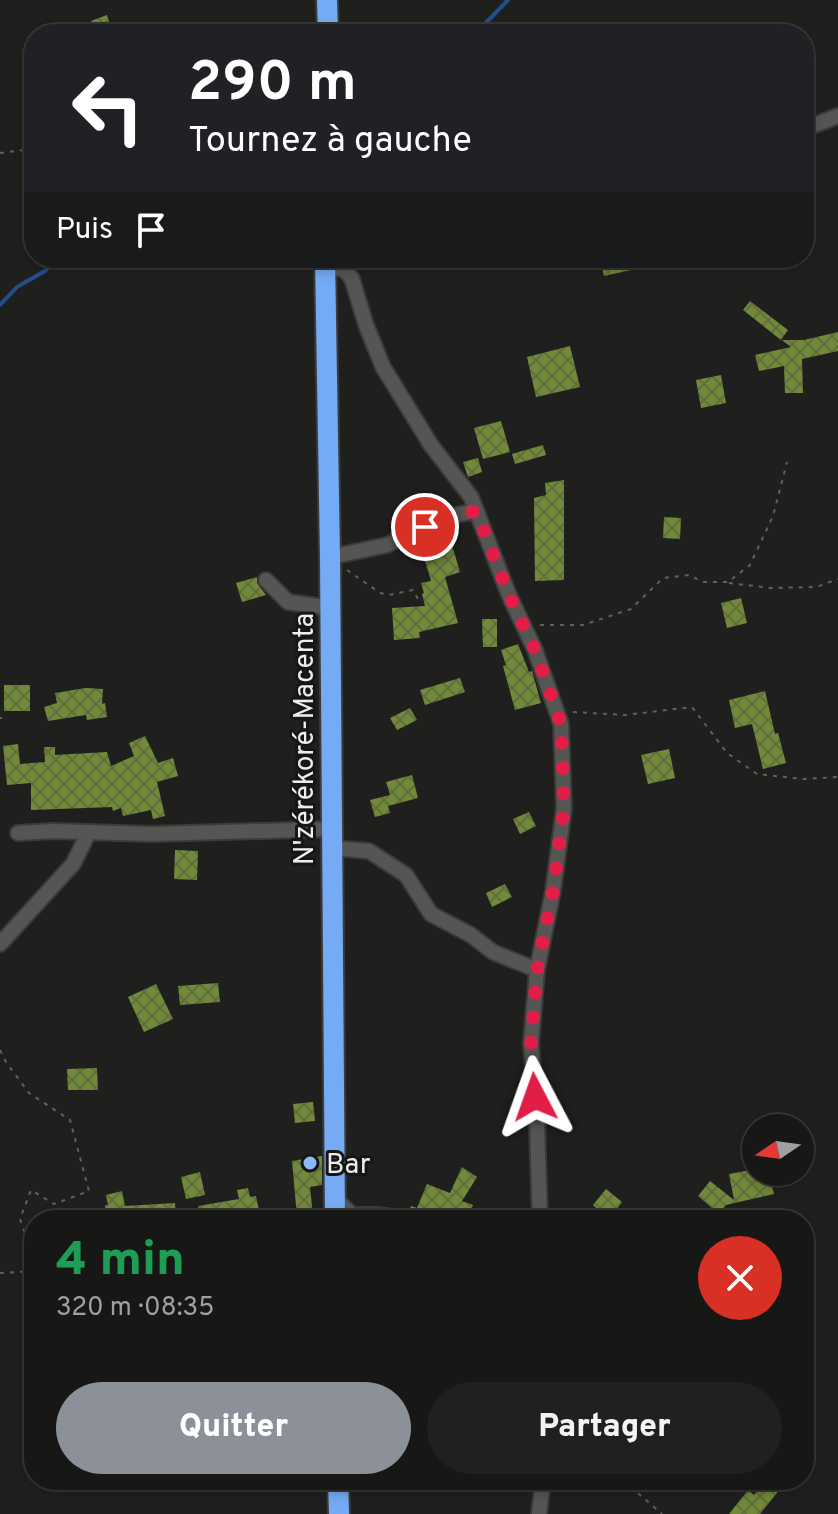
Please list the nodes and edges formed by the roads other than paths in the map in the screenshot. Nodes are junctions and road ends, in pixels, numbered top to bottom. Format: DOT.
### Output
graph roads {
  1 [pos="327,0"];
  2 [pos="328,24"];
  3 [pos="838,116"];
  4 [pos="814,125"];
  5 [pos="325,268"];
  6 [pos="339,268"];
  7 [pos="352,268"];
  8 [pos="352,279"];
  9 [pos="476,511"];
  10 [pos="330,557"];
  11 [pos="266,580"];
  12 [pos="331,608"];
  13 [pos="89,832"];
  14 [pos="18,833"];
  15 [pos="332,838"];
  16 [pos="0,944"];
  17 [pos="537,970"];
  18 [pos="335,1198"];
  19 [pos="335,1210"];
  20 [pos="347,1210"];
  21 [pos="540,1210"];
  22 [pos="338,1490"];
  23 [pos="542,1490"];
  24 [pos="339,1514"];
  25 [pos="539,1514"];
  1 -- 2 [label="highway"];
  3 -- 4 [label="street"];
  5 -- 10 [label="highway, N'zérékoré-Macenta"];
  6 -- 8 [label="street"];
  7 -- 8 [label="street"];
  8 -- 9 [label="street"];
  9 -- 10 [label="street"];
  9 -- 17 [label="street"];
  10 -- 12 [label="highway, N'zérékoré-Macenta"];
  11 -- 12 [label="street"];
  12 -- 15 [label="highway, N'zérékoré-Macenta"];
  13 -- 14 [label="street"];
  13 -- 15 [label="street"];
  13 -- 16 [label="street"];
  15 -- 17 [label="street"];
  15 -- 18 [label="highway, N'zérékoré-Macenta"];
  17 -- 21 [label="street"];
  18 -- 19 [label="highway, N'zérékoré-Macenta"];
  18 -- 20 [label="street"];
  22 -- 24 [label="highway"];
  23 -- 25 [label="street"];
}
